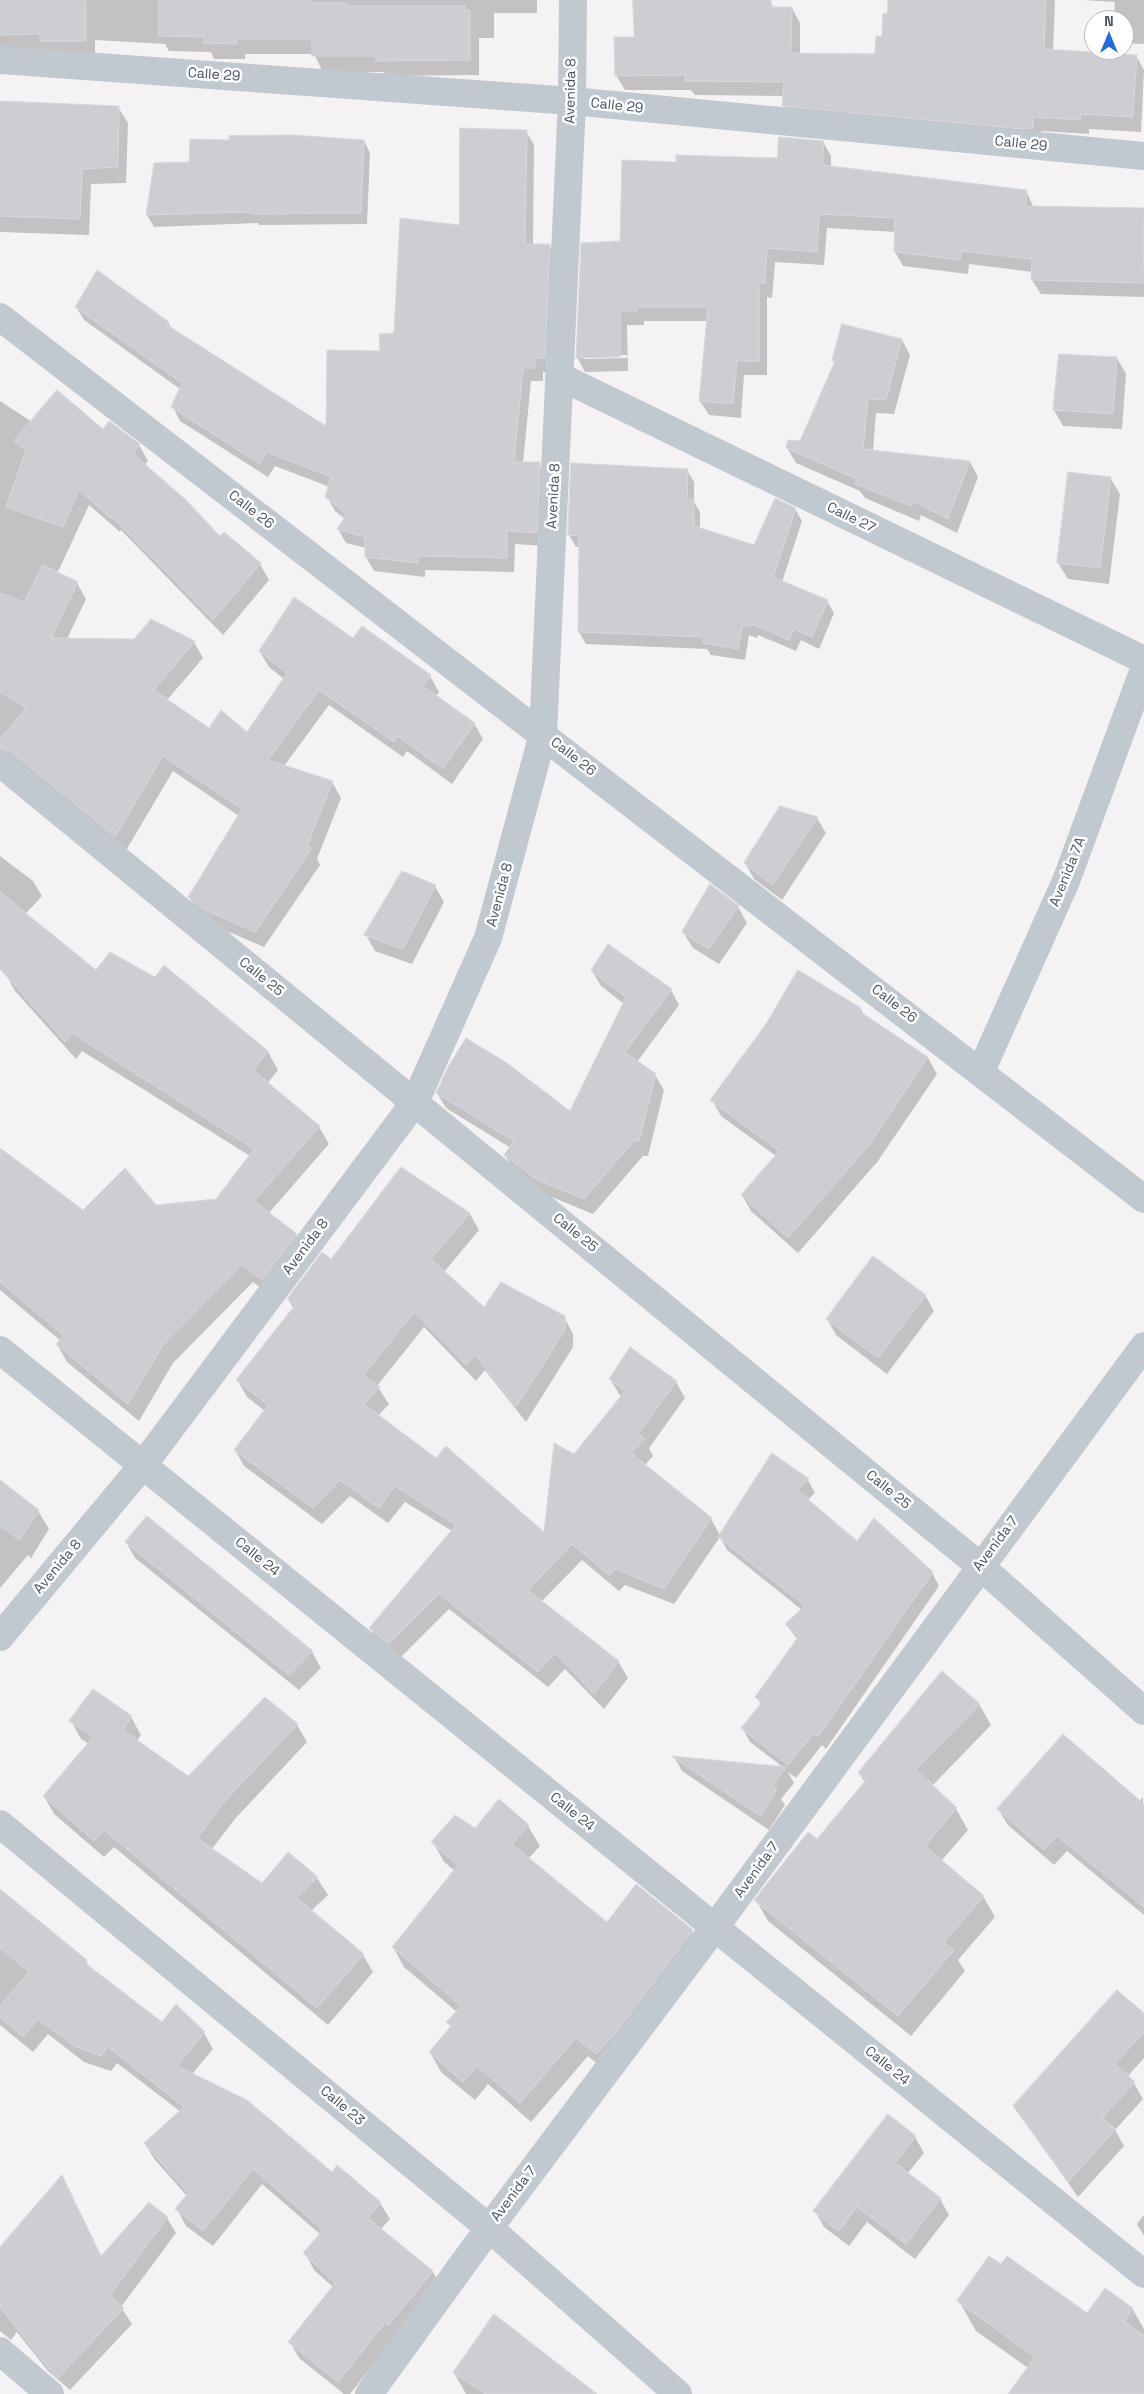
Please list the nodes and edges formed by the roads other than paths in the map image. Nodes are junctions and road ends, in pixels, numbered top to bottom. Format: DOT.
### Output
graph roads {
  1 [pos="573,0"];
  2 [pos="0,60"];
  3 [pos="572,101"];
  4 [pos="1144,156"];
  5 [pos="0,317"];
  6 [pos="559,376"];
  7 [pos="1144,660"];
  8 [pos="1144,669"];
  9 [pos="543,734"];
  10 [pos="0,763"];
  11 [pos="980,1071"];
  12 [pos="415,1102"];
  13 [pos="1144,1199"];
  14 [pos="1144,1346"];
  15 [pos="0,1350"];
  16 [pos="142,1465"];
  17 [pos="980,1566"];
  18 [pos="0,1637"];
  19 [pos="1144,1710"];
  20 [pos="0,1824"];
  21 [pos="715,1927"];
  22 [pos="489,2228"];
  23 [pos="1144,2274"];
  24 [pos="0,2351"];
  25 [pos="50,2394"];
  26 [pos="369,2394"];
  27 [pos="678,2394"];
  1 -- 3 [label="street, Avenida 8"];
  2 -- 3 [label="street, Calle 29"];
  3 -- 4 [label="street, Calle 29"];
  3 -- 6 [label="street, Avenida 8"];
  5 -- 9 [label="street, Calle 26"];
  6 -- 7 [label="street, Calle 27"];
  6 -- 9 [label="street, Avenida 8"];
  8 -- 11 [label="street, Avenida 7A"];
  9 -- 11 [label="street, Calle 26"];
  9 -- 12 [label="street, Avenida 8"];
  10 -- 12 [label="street, Calle 25"];
  11 -- 13 [label="street, Calle 26"];
  12 -- 16 [label="street, Avenida 8"];
  12 -- 17 [label="street, Calle 25"];
  14 -- 17 [label="street, Avenida 7"];
  15 -- 16 [label="street, Calle 24"];
  16 -- 18 [label="street, Avenida 8"];
  16 -- 21 [label="street, Calle 24"];
  17 -- 19 [label="street, Calle 25"];
  17 -- 21 [label="street, Avenida 7"];
  20 -- 22 [label="street, Calle 23"];
  21 -- 22 [label="street, Avenida 7"];
  21 -- 23 [label="street, Calle 24"];
  22 -- 26 [label="street, Avenida 7"];
  22 -- 27 [label="street, Calle 23"];
  24 -- 25 [label="street"];
}
